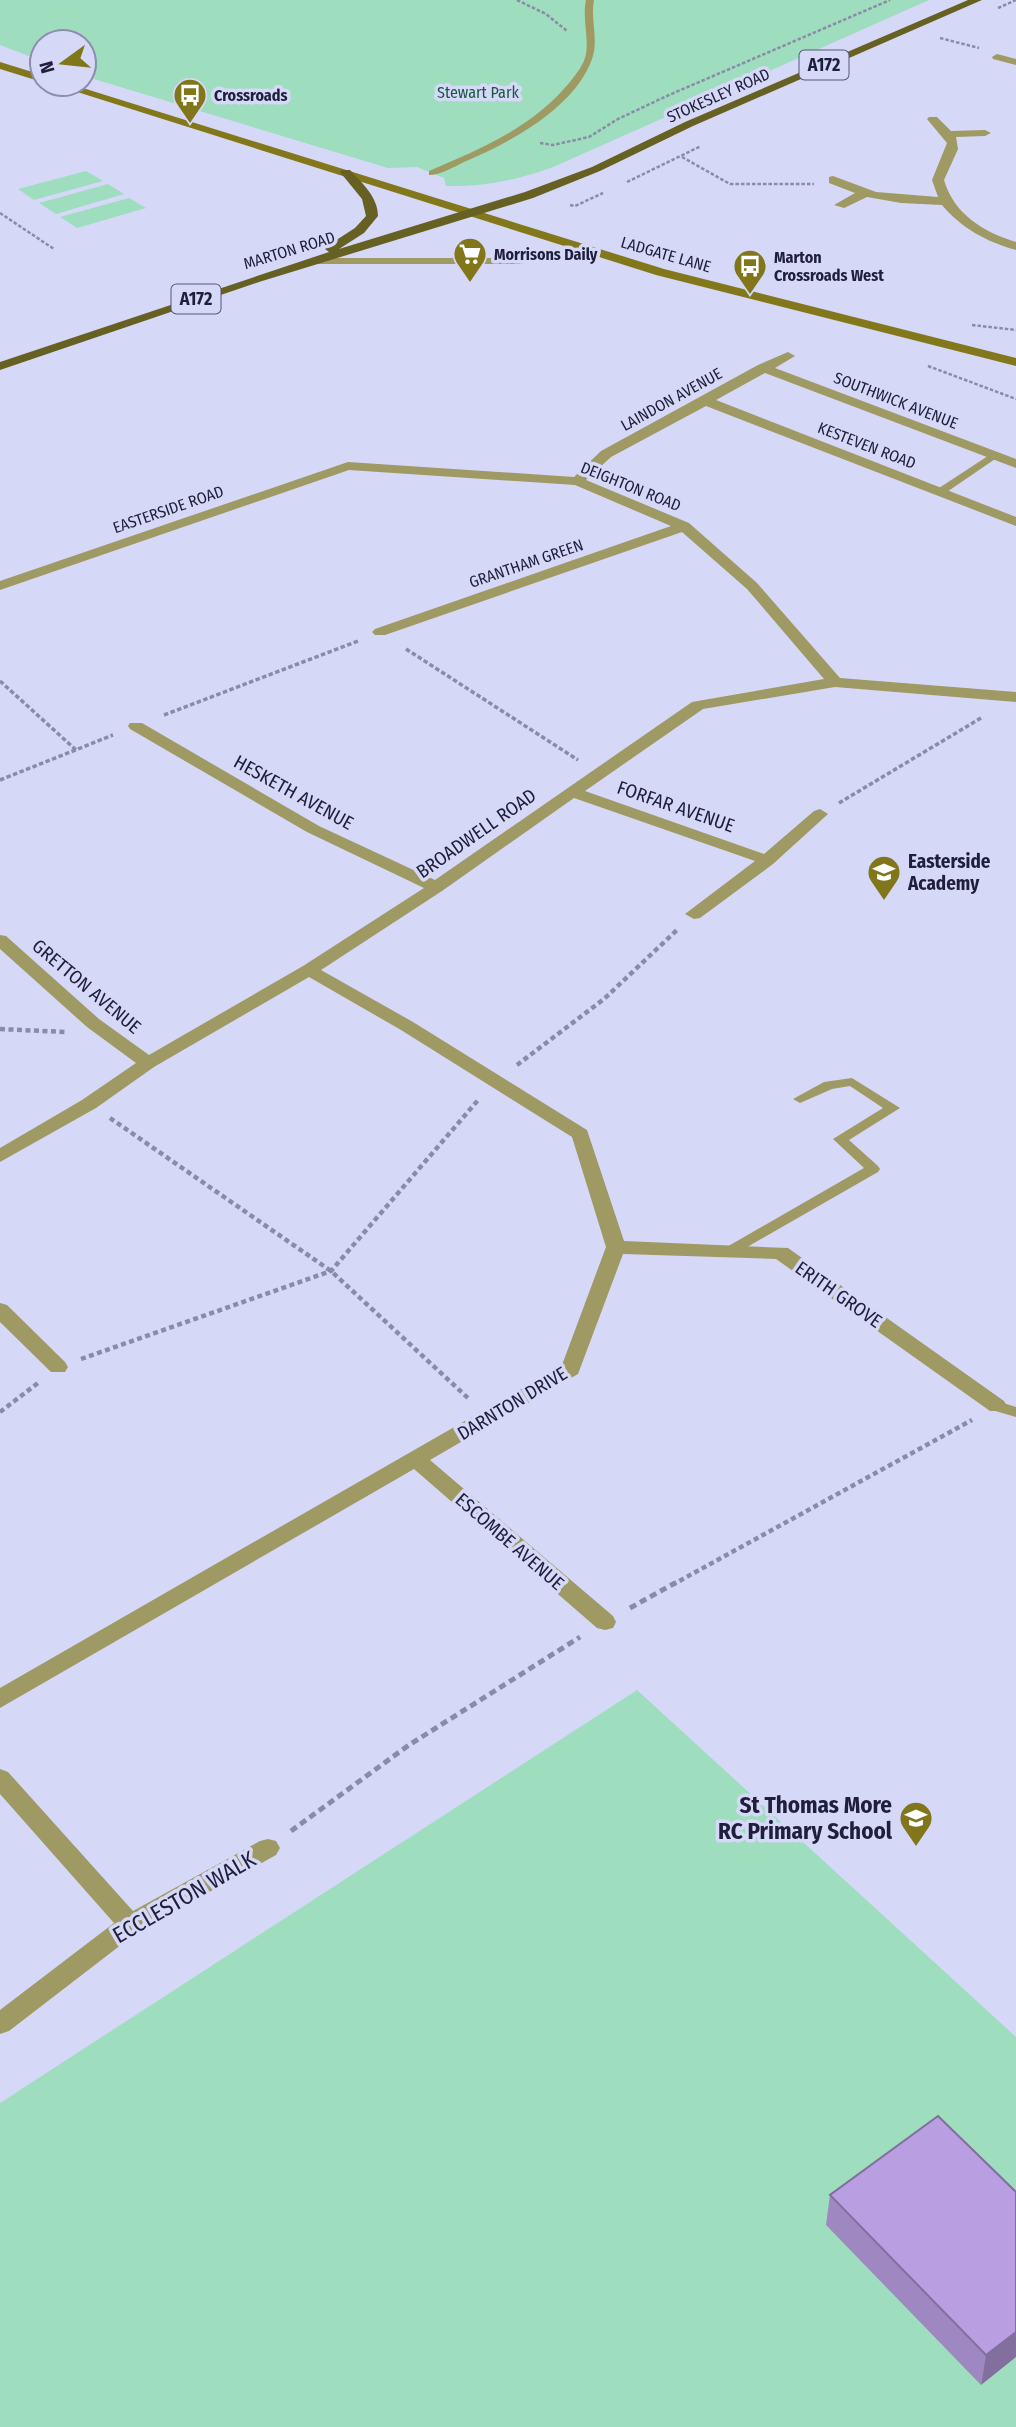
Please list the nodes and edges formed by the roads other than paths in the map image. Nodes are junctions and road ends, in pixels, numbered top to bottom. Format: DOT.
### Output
graph roads {
  1 [pos="590,0"];
  2 [pos="977,0"];
  3 [pos="997,57"];
  4 [pos="1016,62"];
  5 [pos="0,65"];
  6 [pos="28,74"];
  7 [pos="98,96"];
  8 [pos="933,119"];
  9 [pos="985,133"];
  10 [pos="950,134"];
  11 [pos="346,172"];
  12 [pos="432,173"];
  13 [pos="833,180"];
  14 [pos="863,194"];
  15 [pos="945,201"];
  16 [pos="840,205"];
  17 [pos="471,215"];
  18 [pos="1016,246"];
  19 [pos="595,252"];
  20 [pos="313,261"];
  21 [pos="788,356"];
  22 [pos="1016,362"];
  23 [pos="0,366"];
  24 [pos="763,368"];
  25 [pos="706,401"];
  26 [pos="994,456"];
  27 [pos="1016,464"];
  28 [pos="348,466"];
  29 [pos="577,481"];
  30 [pos="940,492"];
  31 [pos="1016,522"];
  32 [pos="684,526"];
  33 [pos="0,586"];
  34 [pos="380,632"];
  35 [pos="835,682"];
  36 [pos="1016,697"];
  37 [pos="136,726"];
  38 [pos="572,792"];
  39 [pos="820,814"];
  40 [pos="767,860"];
  41 [pos="436,887"];
  42 [pos="694,914"];
  43 [pos="0,940"];
  44 [pos="309,970"];
  45 [pos="148,1063"];
  46 [pos="800,1099"];
  47 [pos="0,1156"];
  48 [pos="616,1247"];
  49 [pos="730,1251"];
  50 [pos="0,1310"];
  51 [pos="58,1367"];
  52 [pos="1007,1409"];
  53 [pos="415,1459"];
  54 [pos="605,1622"];
  55 [pos="0,1699"];
  56 [pos="0,1778"];
  57 [pos="268,1848"];
  58 [pos="130,1924"];
  59 [pos="0,2024"];
  1 -- 12 [label="lane"];
  2 -- 17 [label="main road, STOKESLEY ROAD / A172"];
  3 -- 4 [label="street"];
  5 -- 6 [label="main road"];
  7 -- 11 [label="main road, LADGATE LANE"];
  8 -- 10 [label="street"];
  9 -- 10 [label="street"];
  10 -- 15 [label="street"];
  11 -- 17 [label="main road, LADGATE LANE"];
  11 -- 20 [label="main road, A172"];
  13 -- 14 [label="street"];
  14 -- 15 [label="street"];
  14 -- 16 [label="street"];
  15 -- 18 [label="street"];
  17 -- 19 [label="main road, LADGATE LANE"];
  17 -- 20 [label="main road, MARTON ROAD / A172"];
  19 -- 20 [label="lane"];
  19 -- 22 [label="main road, LADGATE LANE"];
  20 -- 23 [label="main road, MARTON ROAD / A172"];
  21 -- 24 [label="street, LAINDON AVENUE"];
  24 -- 25 [label="street, LAINDON AVENUE"];
  24 -- 26 [label="street, SOUTHWICK AVENUE"];
  25 -- 29 [label="street, LAINDON AVENUE"];
  25 -- 30 [label="street, KESTEVEN ROAD"];
  26 -- 27 [label="street, SOUTHWICK AVENUE"];
  26 -- 30 [label="lane"];
  28 -- 29 [label="street, DEIGHTON ROAD"];
  28 -- 33 [label="street, EASTERSIDE ROAD"];
  29 -- 32 [label="street, DEIGHTON ROAD"];
  30 -- 31 [label="street, KESTEVEN ROAD"];
  32 -- 34 [label="street, GRANTHAM GREEN"];
  32 -- 35 [label="street, DEIGHTON ROAD"];
  35 -- 36 [label="street, BROADWELL ROAD"];
  35 -- 38 [label="street, BROADWELL ROAD"];
  37 -- 41 [label="street, HESKETH AVENUE"];
  38 -- 40 [label="street, FORFAR AVENUE"];
  38 -- 41 [label="street, BROADWELL ROAD"];
  39 -- 40 [label="street"];
  40 -- 42 [label="street"];
  41 -- 44 [label="street, BROADWELL ROAD"];
  43 -- 45 [label="street, GRETTON AVENUE"];
  44 -- 45 [label="street, BROADWELL ROAD"];
  44 -- 48 [label="street"];
  45 -- 47 [label="street, BROADWELL ROAD"];
  46 -- 49 [label="lane"];
  48 -- 49 [label="street, ERITH GROVE"];
  48 -- 53 [label="street, DARNTON DRIVE"];
  49 -- 52 [label="street, ERITH GROVE"];
  50 -- 51 [label="street"];
  53 -- 54 [label="street, ESCOMBE AVENUE"];
  53 -- 55 [label="street, DARNTON DRIVE"];
  56 -- 58 [label="street"];
  57 -- 58 [label="street, ECCLESTON WALK"];
  58 -- 59 [label="street, ECCLESTON WALK"];
}
